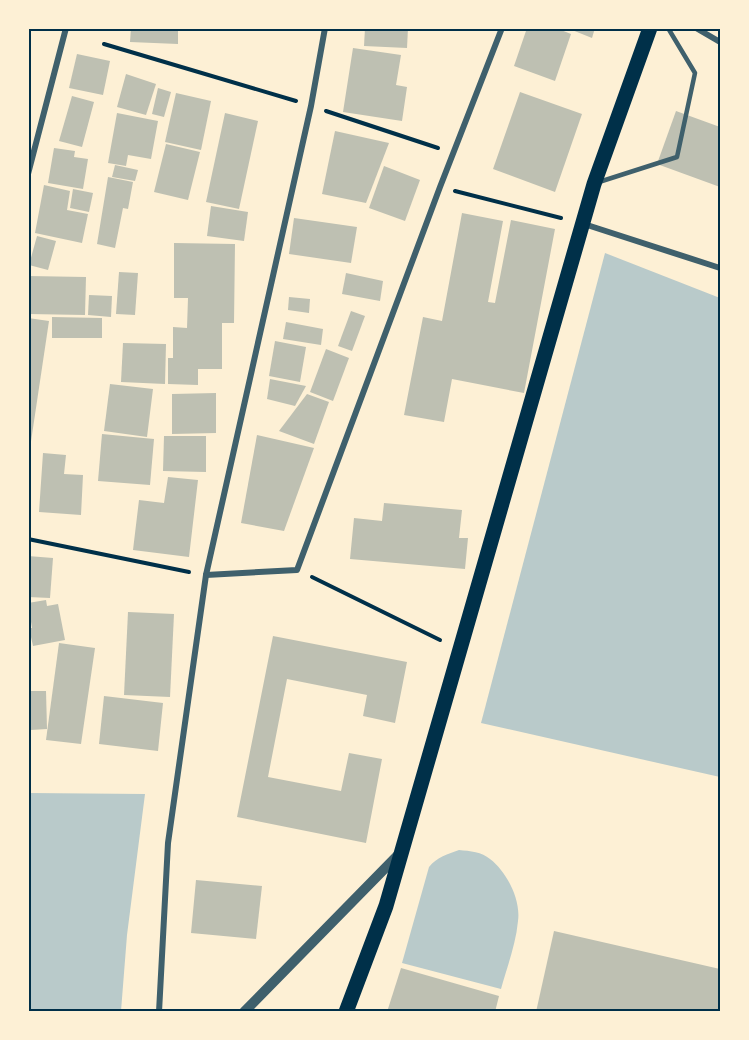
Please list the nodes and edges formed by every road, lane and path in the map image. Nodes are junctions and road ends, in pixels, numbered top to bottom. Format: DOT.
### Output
graph roads {
  1 [pos="66,28"];
  2 [pos="325,28"];
  3 [pos="502,28"];
  4 [pos="650,28"];
  5 [pos="668,28"];
  6 [pos="696,28"];
  7 [pos="720,42"];
  8 [pos="104,44"];
  9 [pos="311,106"];
  10 [pos="453,153"];
  11 [pos="28,174"];
  12 [pos="594,184"];
  13 [pos="440,187"];
  14 [pos="582,224"];
  15 [pos="720,268"];
  16 [pos="28,539"];
  17 [pos="297,570"];
  18 [pos="206,575"];
  19 [pos="460,649"];
  20 [pos="400,853"];
  21 [pos="159,1011"];
  22 [pos="244,1011"];
  23 [pos="346,1011"];
  1 -- 11 [label="street"];
  2 -- 9 [label="street"];
  3 -- 10 [label="street"];
  4 -- 12 [label="main road"];
  5 -- 12 [label="lane"];
  6 -- 7 [label="street"];
  8 -- 9 [label="path"];
  9 -- 10 [label="path"];
  9 -- 18 [label="street"];
  10 -- 13 [label="street"];
  12 -- 14 [label="main road"];
  13 -- 14 [label="path"];
  13 -- 17 [label="street"];
  14 -- 15 [label="street"];
  14 -- 19 [label="main road"];
  16 -- 18 [label="path"];
  17 -- 18 [label="street"];
  17 -- 19 [label="path"];
  18 -- 21 [label="street"];
  19 -- 20 [label="main road"];
  20 -- 22 [label="street"];
  20 -- 23 [label="main road"];
}
